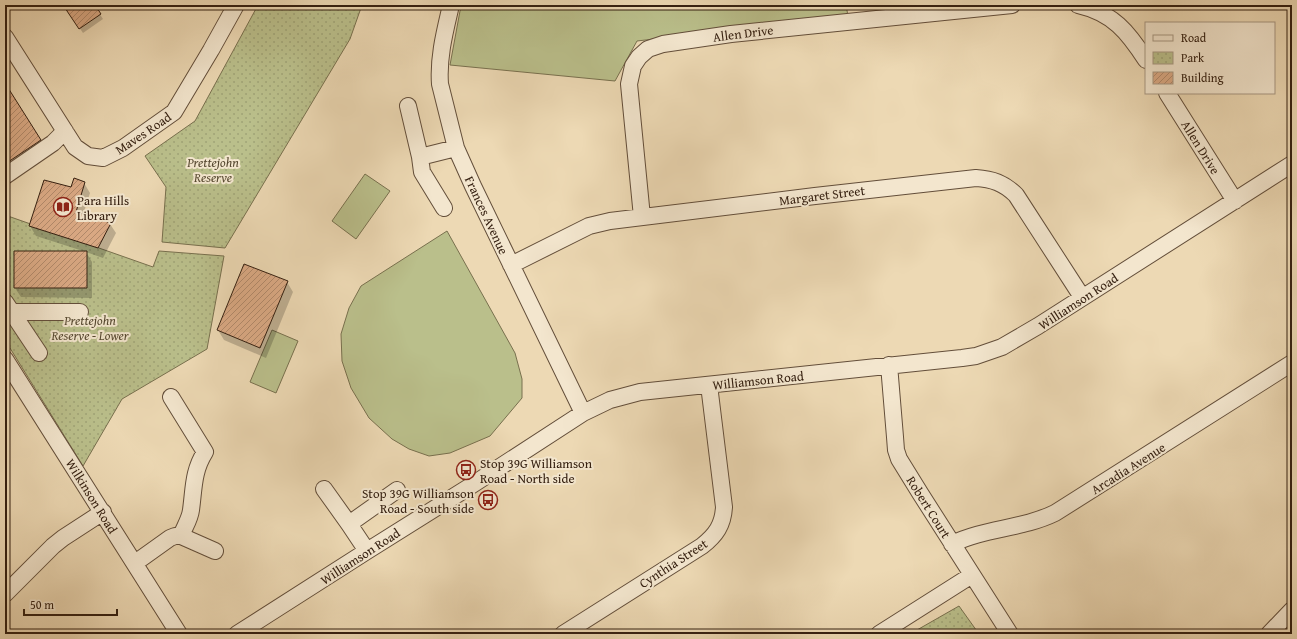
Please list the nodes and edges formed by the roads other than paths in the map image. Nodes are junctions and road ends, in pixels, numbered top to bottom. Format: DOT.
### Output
graph roads {
  1 [pos="236,5"];
  2 [pos="451,5"];
  3 [pos="1012,5"];
  4 [pos="1083,6"];
  5 [pos="5,37"];
  6 [pos="1145,59"];
  7 [pos="1168,94"];
  8 [pos="408,106"];
  9 [pos="65,132"];
  10 [pos="456,148"];
  11 [pos="420,157"];
  12 [pos="1292,164"];
  13 [pos="5,176"];
  14 [pos="1235,201"];
  15 [pos="444,208"];
  16 [pos="642,217"];
  17 [pos="511,265"];
  18 [pos="1082,298"];
  19 [pos="8,307"];
  20 [pos="80,312"];
  21 [pos="38,353"];
  22 [pos="5,359"];
  23 [pos="1292,364"];
  24 [pos="889,365"];
  25 [pos="710,385"];
  26 [pos="171,397"];
  27 [pos="583,413"];
  28 [pos="324,489"];
  29 [pos="397,490"];
  30 [pos="103,512"];
  31 [pos="349,524"];
  32 [pos="181,536"];
  33 [pos="952,544"];
  34 [pos="215,551"];
  35 [pos="367,551"];
  36 [pos="135,563"];
  37 [pos="972,575"];
  38 [pos="5,594"];
  39 [pos="1292,610"];
  40 [pos="180,634"];
  41 [pos="237,634"];
  42 [pos="564,634"];
  43 [pos="879,634"];
  44 [pos="1010,634"];
  45 [pos="1269,634"];
  1 -- 9 [label="street, Maves Road"];
  2 -- 10 [label="street, Frances Avenue"];
  3 -- 16 [label="street, Allen Drive"];
  4 -- 6 [label="street"];
  5 -- 9 [label="street, Maves Road"];
  7 -- 14 [label="street, Allen Drive"];
  8 -- 11 [label="street"];
  9 -- 13 [label="street"];
  10 -- 11 [label="street"];
  10 -- 17 [label="street, Frances Avenue"];
  11 -- 15 [label="street"];
  12 -- 14 [label="street, Williamson Road"];
  14 -- 18 [label="street, Williamson Road"];
  16 -- 17 [label="street, Margaret Street"];
  16 -- 18 [label="street, Margaret Street"];
  17 -- 27 [label="street, Frances Avenue"];
  18 -- 24 [label="street, Williamson Road"];
  19 -- 20 [label="street"];
  19 -- 21 [label="street"];
  22 -- 30 [label="street, Wilkinson Road"];
  23 -- 33 [label="street, Arcadia Avenue"];
  24 -- 25 [label="street, Williamson Road"];
  24 -- 33 [label="street, Robert Court"];
  25 -- 27 [label="street, Williamson Road"];
  25 -- 42 [label="street, Cynthia Street"];
  26 -- 32 [label="street"];
  27 -- 35 [label="street, Williamson Road"];
  28 -- 31 [label="street"];
  29 -- 31 [label="street"];
  30 -- 36 [label="street, Wilkinson Road"];
  30 -- 38 [label="street"];
  31 -- 35 [label="street"];
  32 -- 34 [label="street"];
  32 -- 36 [label="street"];
  33 -- 37 [label="street, Robert Court"];
  35 -- 41 [label="street, Williamson Road"];
  36 -- 40 [label="street, Wilkinson Road"];
  37 -- 43 [label="street"];
  37 -- 44 [label="street, Robert Court"];
  39 -- 45 [label="street"];
}
